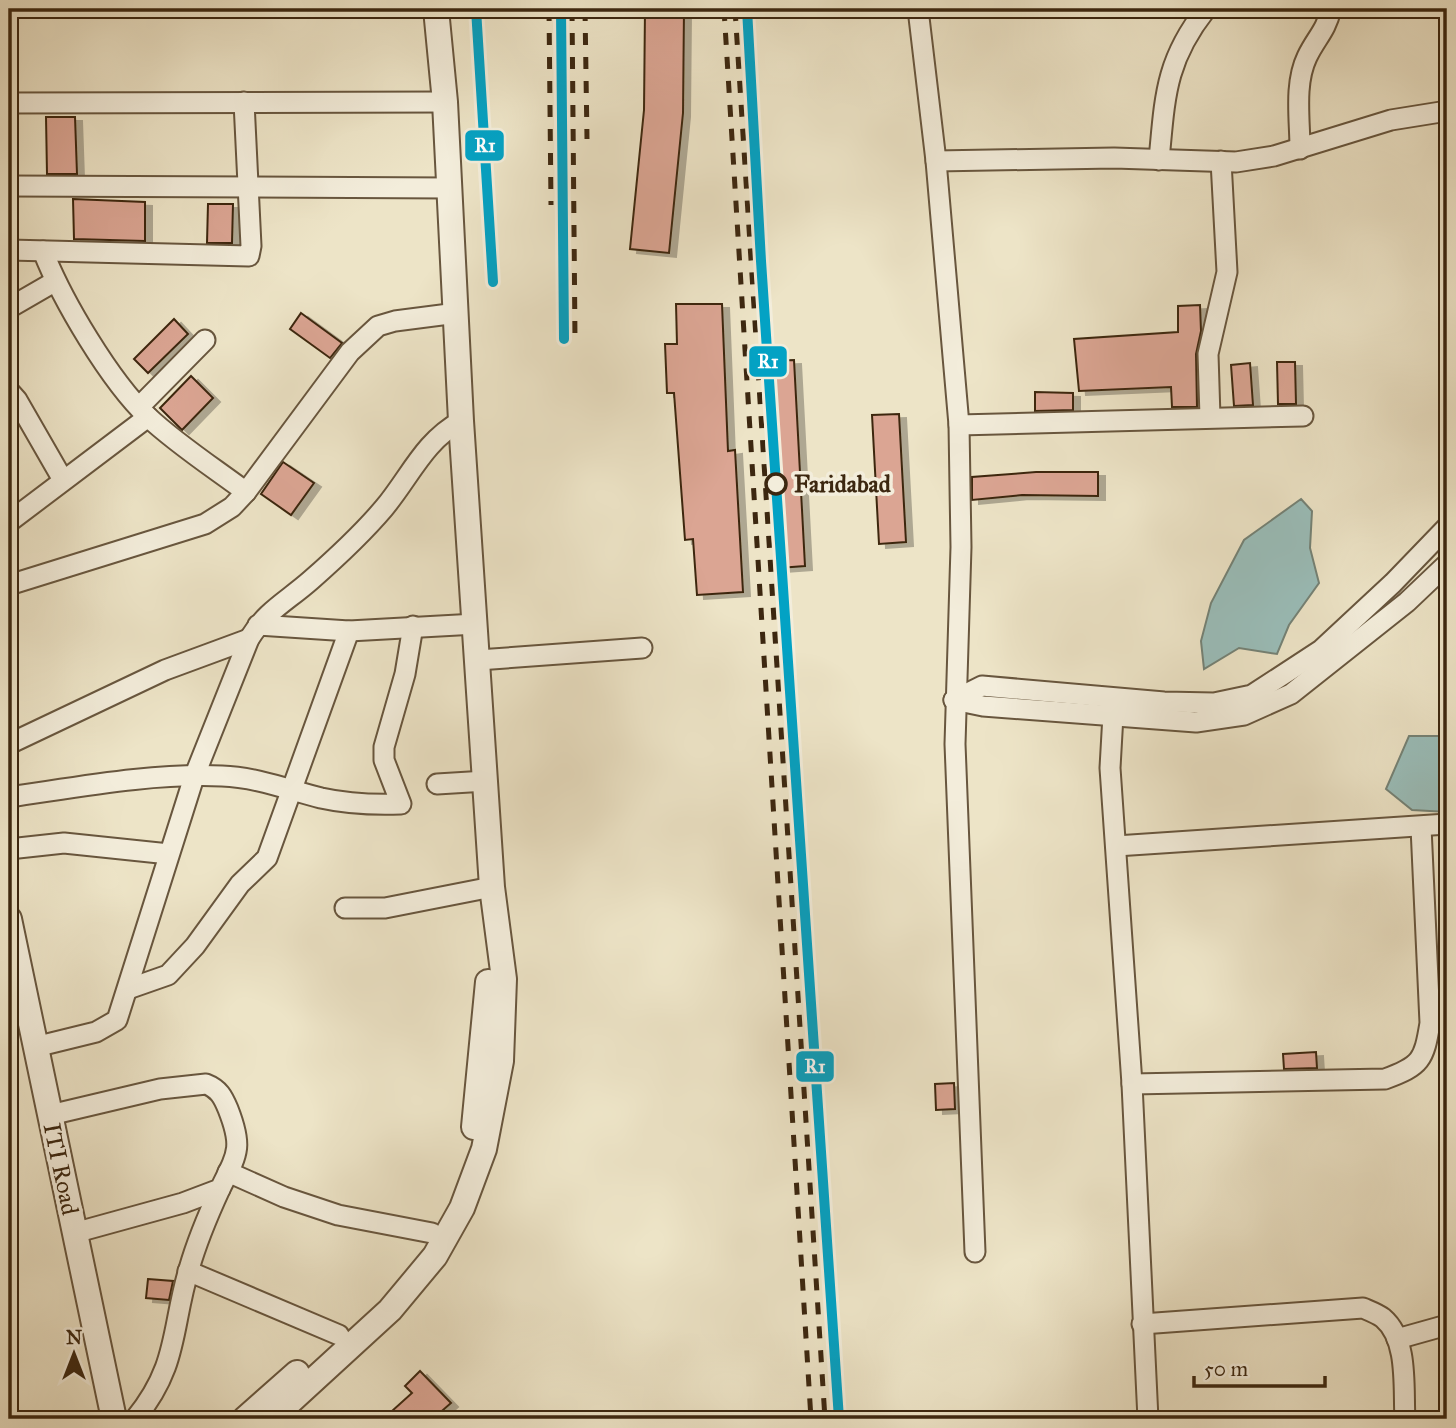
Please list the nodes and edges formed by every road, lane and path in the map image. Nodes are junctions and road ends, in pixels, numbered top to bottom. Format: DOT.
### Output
graph roads {
  1 [pos="436,9"];
  2 [pos="918,9"];
  3 [pos="1206,9"];
  4 [pos="1331,9"];
  5 [pos="244,102"];
  6 [pos="445,102"];
  7 [pos="9,103"];
  8 [pos="1447,111"];
  9 [pos="1300,149"];
  10 [pos="1159,160"];
  11 [pos="936,161"];
  12 [pos="1221,161"];
  13 [pos="9,186"];
  14 [pos="248,188"];
  15 [pos="450,188"];
  16 [pos="9,250"];
  17 [pos="43,251"];
  18 [pos="54,282"];
  19 [pos="9,308"];
  20 [pos="457,313"];
  21 [pos="205,340"];
  22 [pos="9,391"];
  23 [pos="144,411"];
  24 [pos="1303,416"];
  25 [pos="1210,417"];
  26 [pos="461,421"];
  27 [pos="958,425"];
  28 [pos="63,480"];
  29 [pos="246,492"];
  30 [pos="9,522"];
  31 [pos="1447,527"];
  32 [pos="1447,564"];
  33 [pos="9,585"];
  34 [pos="476,624"];
  35 [pos="413,626"];
  36 [pos="349,631"];
  37 [pos="254,632"];
  38 [pos="642,648"];
  39 [pos="478,660"];
  40 [pos="954,700"];
  41 [pos="1114,715"];
  42 [pos="9,744"];
  43 [pos="194,777"];
  44 [pos="486,781"];
  45 [pos="437,784"];
  46 [pos="291,790"];
  47 [pos="9,797"];
  48 [pos="1447,824"];
  49 [pos="1422,827"];
  50 [pos="1115,846"];
  51 [pos="9,849"];
  52 [pos="169,854"];
  53 [pos="492,887"];
  54 [pos="345,908"];
  55 [pos="9,919"];
  56 [pos="495,919"];
  57 [pos="128,989"];
  58 [pos="35,1047"];
  59 [pos="1132,1084"];
  60 [pos="50,1115"];
  61 [pos="224,1180"];
  62 [pos="74,1233"];
  63 [pos="432,1233"];
  64 [pos="975,1252"];
  65 [pos="188,1271"];
  66 [pos="1142,1325"];
  67 [pos="1447,1325"];
  68 [pos="340,1335"];
  69 [pos="1397,1339"];
  70 [pos="114,1419"];
  71 [pos="135,1419"];
  72 [pos="244,1419"];
  73 [pos="271,1419"];
  74 [pos="1148,1419"];
  75 [pos="1405,1419"];
  1 -- 6 [label="street"];
  2 -- 11 [label="street"];
  3 -- 10 [label="street"];
  4 -- 9 [label="street"];
  5 -- 6 [label="street"];
  5 -- 7 [label="street"];
  5 -- 14 [label="street"];
  6 -- 15 [label="street"];
  8 -- 9 [label="street"];
  9 -- 12 [label="street"];
  10 -- 11 [label="street"];
  10 -- 12 [label="street"];
  11 -- 27 [label="street"];
  12 -- 25 [label="street"];
  13 -- 14 [label="street"];
  14 -- 15 [label="street"];
  14 -- 17 [label="street"];
  15 -- 20 [label="street"];
  16 -- 17 [label="street"];
  17 -- 18 [label="street"];
  18 -- 19 [label="street"];
  18 -- 23 [label="street"];
  20 -- 26 [label="street"];
  20 -- 29 [label="street"];
  21 -- 23 [label="street"];
  22 -- 28 [label="street"];
  23 -- 28 [label="street"];
  23 -- 29 [label="street"];
  24 -- 25 [label="street"];
  25 -- 27 [label="street"];
  26 -- 34 [label="street"];
  26 -- 37 [label="street"];
  27 -- 40 [label="street"];
  28 -- 30 [label="street"];
  29 -- 33 [label="street"];
  31 -- 40 [label="street"];
  32 -- 41 [label="street"];
  34 -- 35 [label="street"];
  34 -- 39 [label="street"];
  35 -- 36 [label="street"];
  35 -- 46 [label="street"];
  36 -- 37 [label="street"];
  36 -- 46 [label="street"];
  37 -- 42 [label="street"];
  37 -- 43 [label="street"];
  38 -- 39 [label="street"];
  39 -- 44 [label="street"];
  40 -- 41 [label="street"];
  40 -- 64 [label="street"];
  41 -- 50 [label="street"];
  43 -- 46 [label="street"];
  43 -- 47 [label="street"];
  43 -- 52 [label="street"];
  44 -- 45 [label="street"];
  44 -- 53 [label="street"];
  46 -- 57 [label="street"];
  48 -- 49 [label="street"];
  49 -- 50 [label="street"];
  49 -- 59 [label="street"];
  50 -- 59 [label="street"];
  51 -- 52 [label="street"];
  52 -- 57 [label="street"];
  53 -- 54 [label="street"];
  53 -- 56 [label="street"];
  55 -- 58 [label="street, ITI Road"];
  56 -- 63 [label="street"];
  56 -- 73 [label="street"];
  57 -- 58 [label="street"];
  58 -- 60 [label="street, ITI Road"];
  59 -- 66 [label="street"];
  60 -- 61 [label="street"];
  60 -- 62 [label="street, ITI Road"];
  61 -- 62 [label="street"];
  61 -- 63 [label="street"];
  61 -- 65 [label="street"];
  62 -- 70 [label="street, ITI Road"];
  63 -- 68 [label="street"];
  65 -- 68 [label="street"];
  65 -- 71 [label="street"];
  66 -- 69 [label="street"];
  66 -- 74 [label="street"];
  67 -- 69 [label="street"];
  68 -- 72 [label="street"];
  69 -- 75 [label="street"];
}
